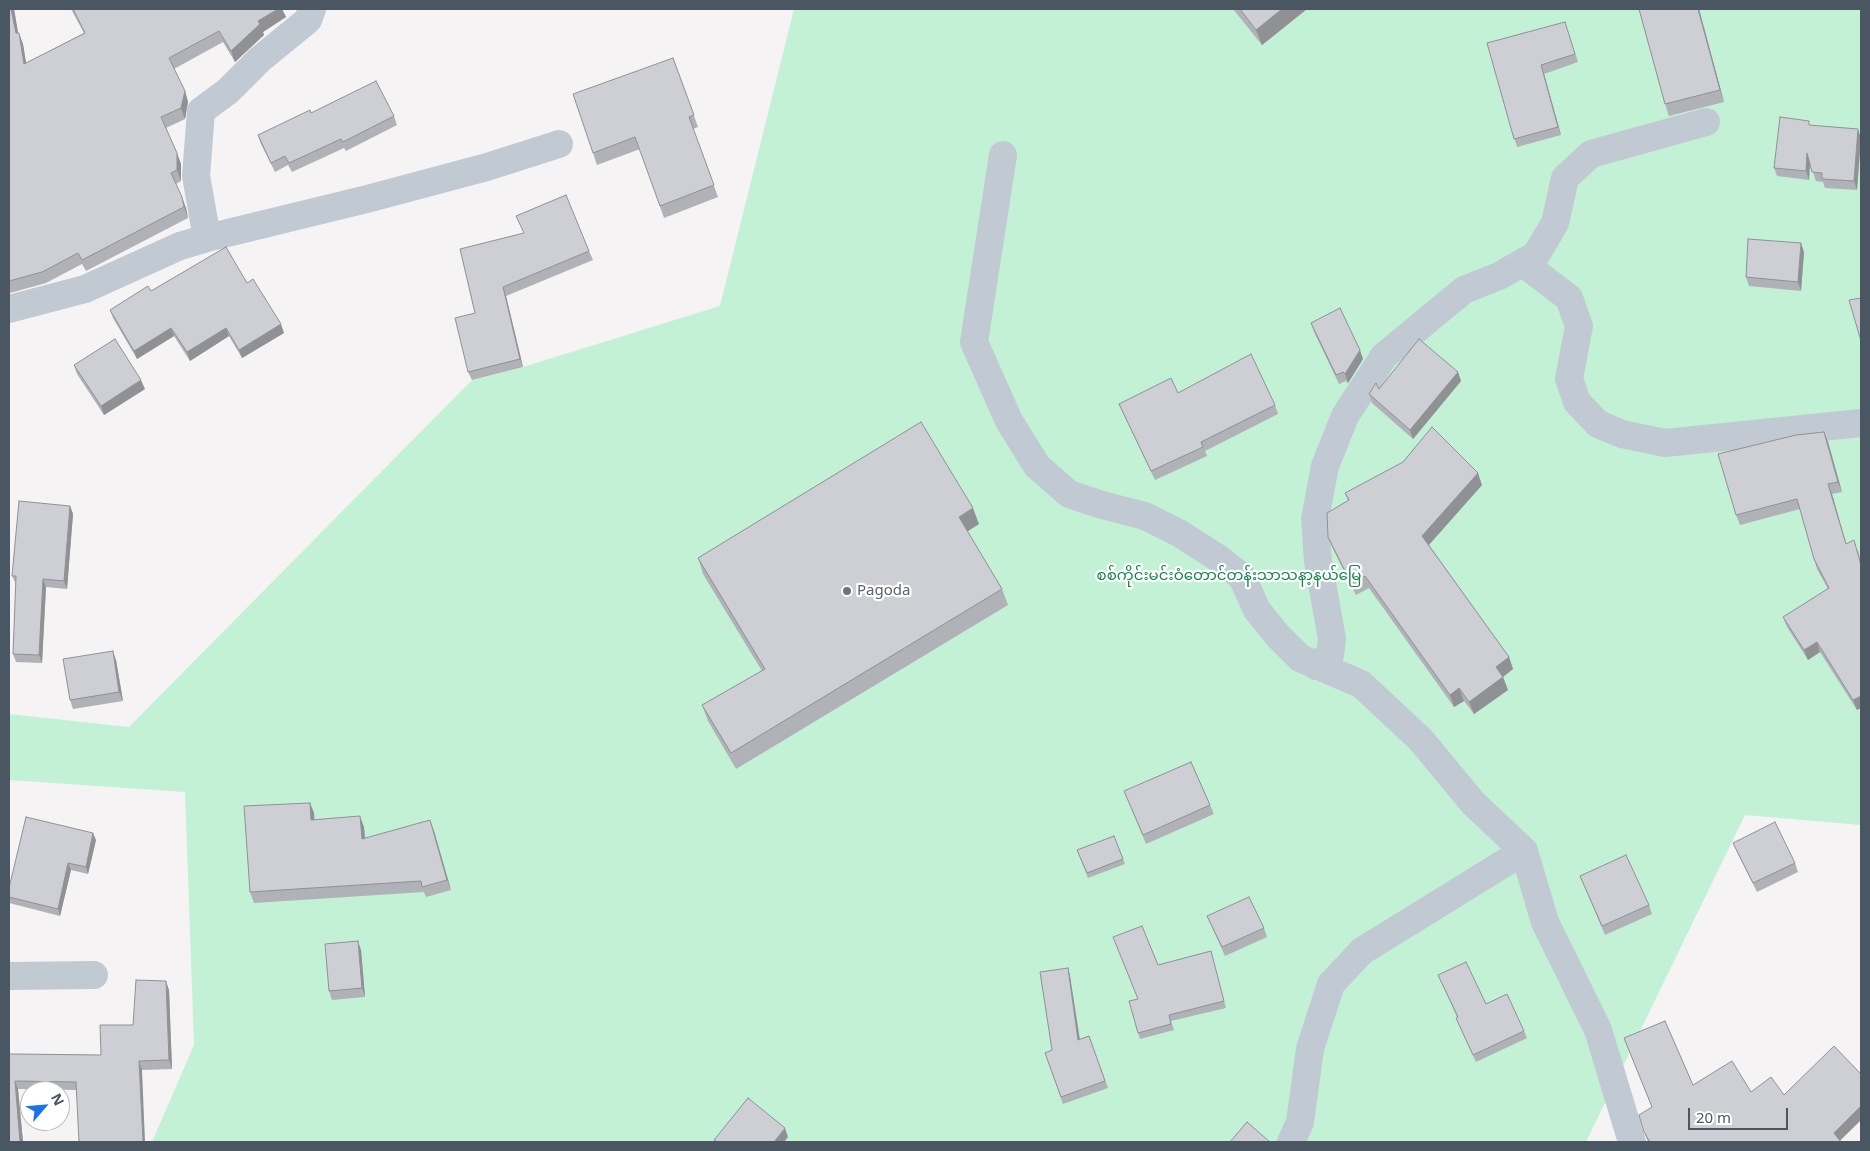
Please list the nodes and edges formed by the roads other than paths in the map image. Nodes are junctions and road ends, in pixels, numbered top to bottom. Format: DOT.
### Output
graph roads {
  1 [pos="312,9"];
  2 [pos="1706,122"];
  3 [pos="559,144"];
  4 [pos="1003,155"];
  5 [pos="208,238"];
  6 [pos="1523,263"];
  7 [pos="9,309"];
  8 [pos="1861,423"];
  9 [pos="1316,666"];
  10 [pos="1524,851"];
  11 [pos="94,975"];
  12 [pos="9,976"];
  13 [pos="1291,1142"];
  14 [pos="1632,1142"];
  1 -- 5 [label="street"];
  2 -- 6 [label="street"];
  3 -- 5 [label="street"];
  4 -- 9 [label="street"];
  5 -- 7 [label="street"];
  6 -- 8 [label="street"];
  6 -- 9 [label="street"];
  9 -- 10 [label="street"];
  10 -- 13 [label="street"];
  10 -- 14 [label="street"];
  11 -- 12 [label="street"];
}
